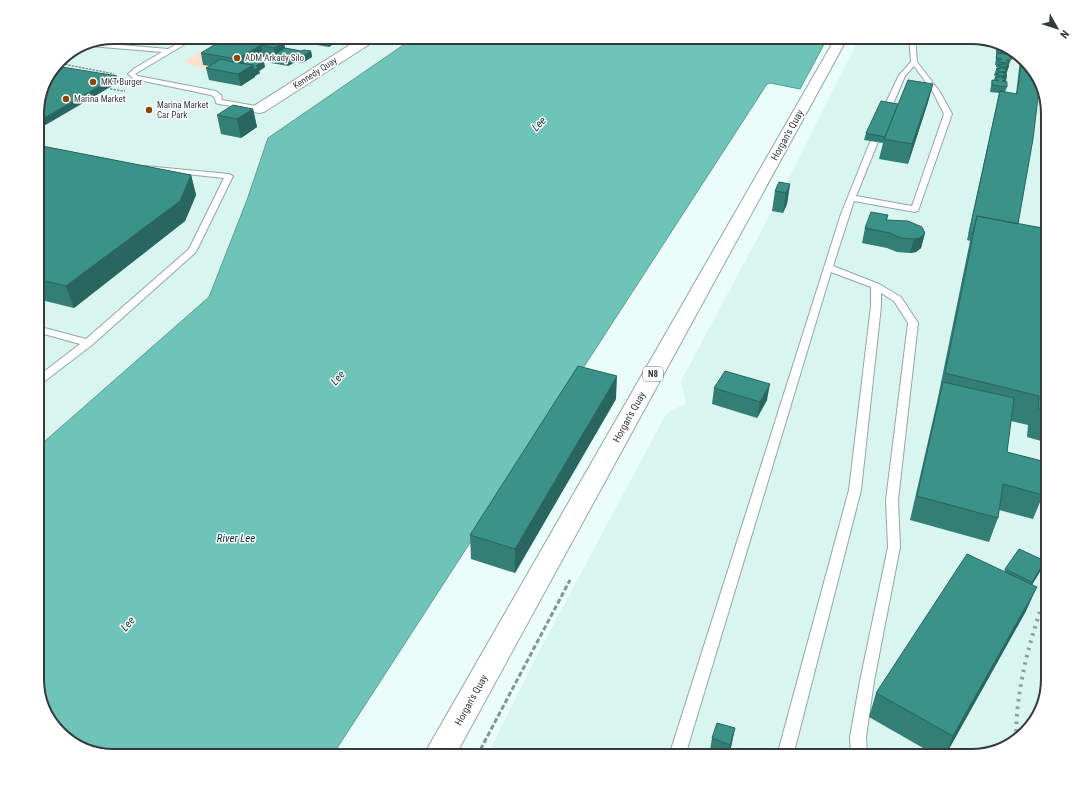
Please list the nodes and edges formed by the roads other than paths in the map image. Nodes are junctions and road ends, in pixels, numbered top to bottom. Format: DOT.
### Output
graph roads {
  1 [pos="181,44"];
  2 [pos="360,44"];
  3 [pos="838,44"];
  4 [pos="913,44"];
  5 [pos="99,45"];
  6 [pos="170,50"];
  7 [pos="914,62"];
  8 [pos="259,109"];
  9 [pos="887,109"];
  10 [pos="874,142"];
  11 [pos="139,166"];
  12 [pos="852,198"];
  13 [pos="828,267"];
  14 [pos="876,286"];
  15 [pos="44,331"];
  16 [pos="88,343"];
  17 [pos="44,377"];
  18 [pos="443,749"];
  19 [pos="679,749"];
  20 [pos="787,749"];
  21 [pos="859,749"];
  1 -- 6 [label="lane"];
  2 -- 8 [label="main road, Kennedy Quay"];
  3 -- 18 [label="main road, Horgan's Quay / N8"];
  4 -- 7 [label="lane"];
  5 -- 6 [label="lane"];
  6 -- 8 [label="lane"];
  7 -- 9 [label="lane"];
  7 -- 12 [label="lane"];
  10 -- 12 [label="lane"];
  11 -- 16 [label="lane"];
  12 -- 13 [label="lane"];
  13 -- 14 [label="lane"];
  13 -- 19 [label="lane"];
  14 -- 20 [label="lane"];
  14 -- 21 [label="lane"];
  15 -- 16 [label="lane"];
  16 -- 17 [label="lane"];
}
